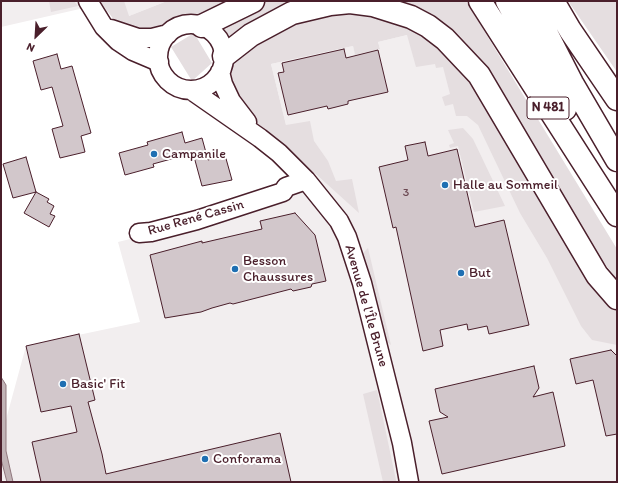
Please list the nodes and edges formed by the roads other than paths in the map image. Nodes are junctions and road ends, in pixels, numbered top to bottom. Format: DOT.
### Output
graph roads {
  1 [pos="88,1"];
  2 [pos="252,1"];
  3 [pos="480,1"];
  4 [pos="507,1"];
  5 [pos="530,1"];
  6 [pos="553,1"];
  7 [pos="202,26"];
  8 [pos="105,27"];
  9 [pos="168,34"];
  10 [pos="159,62"];
  11 [pos="222,64"];
  12 [pos="191,90"];
  13 [pos="617,99"];
  14 [pos="260,138"];
  15 [pos="617,160"];
  16 [pos="306,180"];
  17 [pos="286,187"];
  18 [pos="617,207"];
  19 [pos="617,215"];
  20 [pos="617,298"];
  21 [pos="409,482"];
  1 -- 8 [label="street"];
  2 -- 7 [label="highway"];
  3 -- 19 [label="highway, N 481"];
  4 -- 18 [label="highway"];
  5 -- 15 [label="highway"];
  6 -- 13 [label="highway"];
  7 -- 9 [label="street"];
  7 -- 11 [label="street"];
  8 -- 9 [label="street"];
  8 -- 10 [label="street"];
  9 -- 10 [label="street"];
  10 -- 12 [label="street"];
  11 -- 12 [label="street"];
  11 -- 14 [label="street, Avenue de l'Île Brune"];
  11 -- 20 [label="highway"];
  12 -- 14 [label="street, Avenue de l'Île Brune"];
  14 -- 16 [label="street, Avenue de l'Île Brune"];
  16 -- 17 [label="street, Rue René Cassin"];
  16 -- 21 [label="street, Avenue de l'Île Brune"];
  17 -- 17 [label="street, Rue René Cassin"];
}
